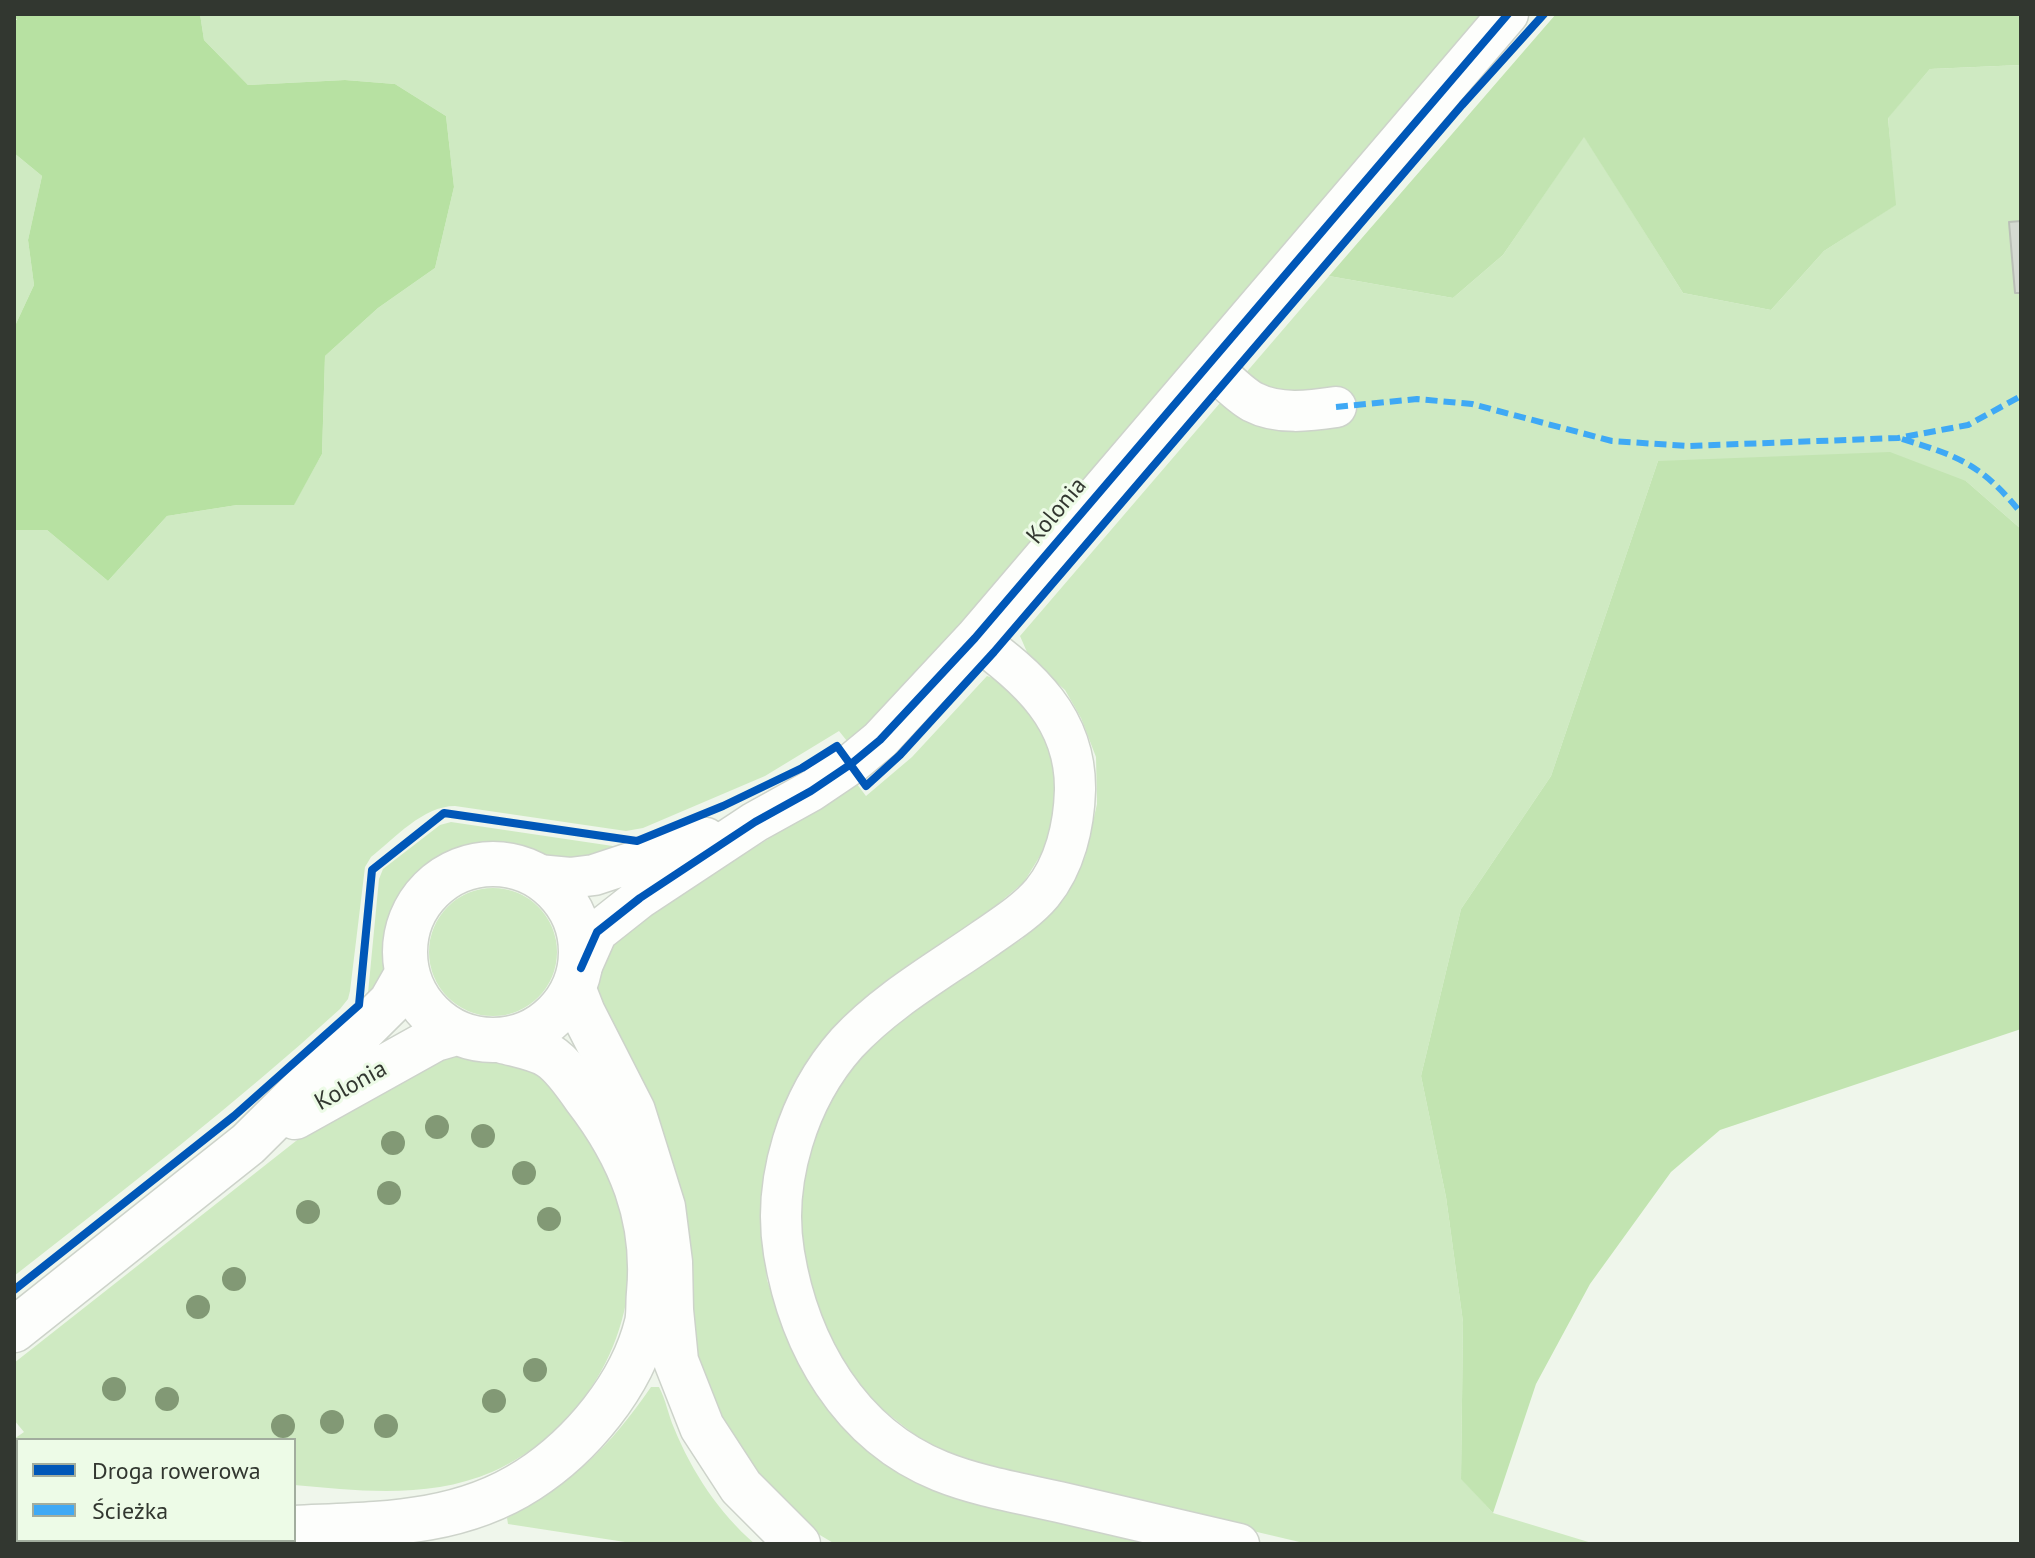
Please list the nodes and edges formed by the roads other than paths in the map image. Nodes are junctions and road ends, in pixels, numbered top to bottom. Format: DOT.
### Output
graph roads {
  1 [pos="1508,14"];
  2 [pos="1209,365"];
  3 [pos="1336,407"];
  4 [pos="975,638"];
  5 [pos="755,822"];
  6 [pos="538,875"];
  7 [pos="407,974"];
  8 [pos="577,979"];
  9 [pos="456,1033"];
  10 [pos="503,1041"];
  11 [pos="248,1144"];
  12 [pos="14,1330"];
  13 [pos="296,1529"];
  14 [pos="296,1529"];
  15 [pos="394,1544"];
  16 [pos="798,1544"];
  17 [pos="1239,1544"];
  1 -- 2 [label="street, Kolonia"];
  2 -- 3 [label="street"];
  2 -- 4 [label="street, Kolonia"];
  4 -- 5 [label="street, Kolonia"];
  4 -- 17 [label="street"];
  5 -- 6 [label="street, Kolonia"];
  5 -- 8 [label="street, Kolonia"];
  6 -- 7 [label="main road"];
  6 -- 8 [label="main road"];
  7 -- 9 [label="main road"];
  7 -- 11 [label="main road, Kolonia"];
  8 -- 10 [label="main road"];
  8 -- 16 [label="main road"];
  9 -- 10 [label="main road"];
  9 -- 11 [label="main road, Kolonia"];
  10 -- 13 [label="main road"];
  11 -- 12 [label="main road, Kolonia"];
  14 -- 15 [label="main road"];
}
